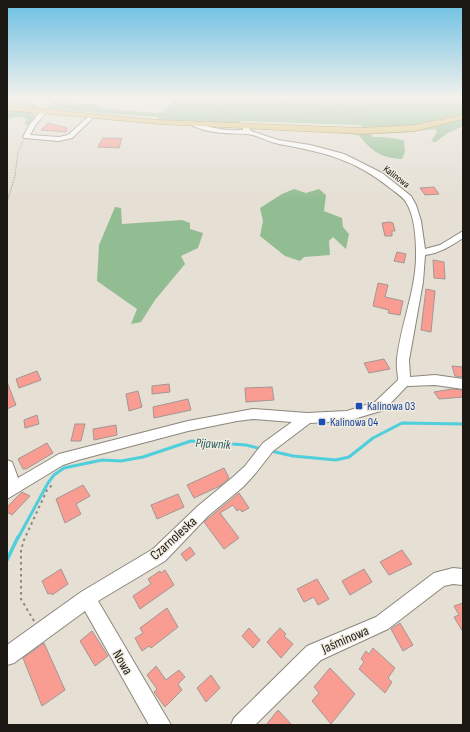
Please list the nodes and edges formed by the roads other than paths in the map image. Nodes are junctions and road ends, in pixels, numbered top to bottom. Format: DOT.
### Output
graph roads {
  1 [pos="28,131"];
  2 [pos="77,131"];
  3 [pos="252,131"];
  4 [pos="463,234"];
  5 [pos="421,252"];
  6 [pos="404,382"];
  7 [pos="463,384"];
  8 [pos="307,418"];
  9 [pos="7,466"];
  10 [pos="10,490"];
  11 [pos="463,577"];
  12 [pos="87,598"];
  13 [pos="7,656"];
  14 [pos="162,725"];
  15 [pos="241,725"];
  1 -- 2 [label="street"];
  3 -- 5 [label="street, Kalinowa"];
  4 -- 5 [label="street"];
  5 -- 6 [label="street, Kalinowa"];
  6 -- 7 [label="street"];
  6 -- 8 [label="street"];
  8 -- 10 [label="street"];
  8 -- 12 [label="street, Czarnoleska"];
  9 -- 10 [label="street"];
  11 -- 15 [label="street, Jaśminowa"];
  12 -- 13 [label="street, Czarnoleska"];
  12 -- 14 [label="street, Nowa"];
}
